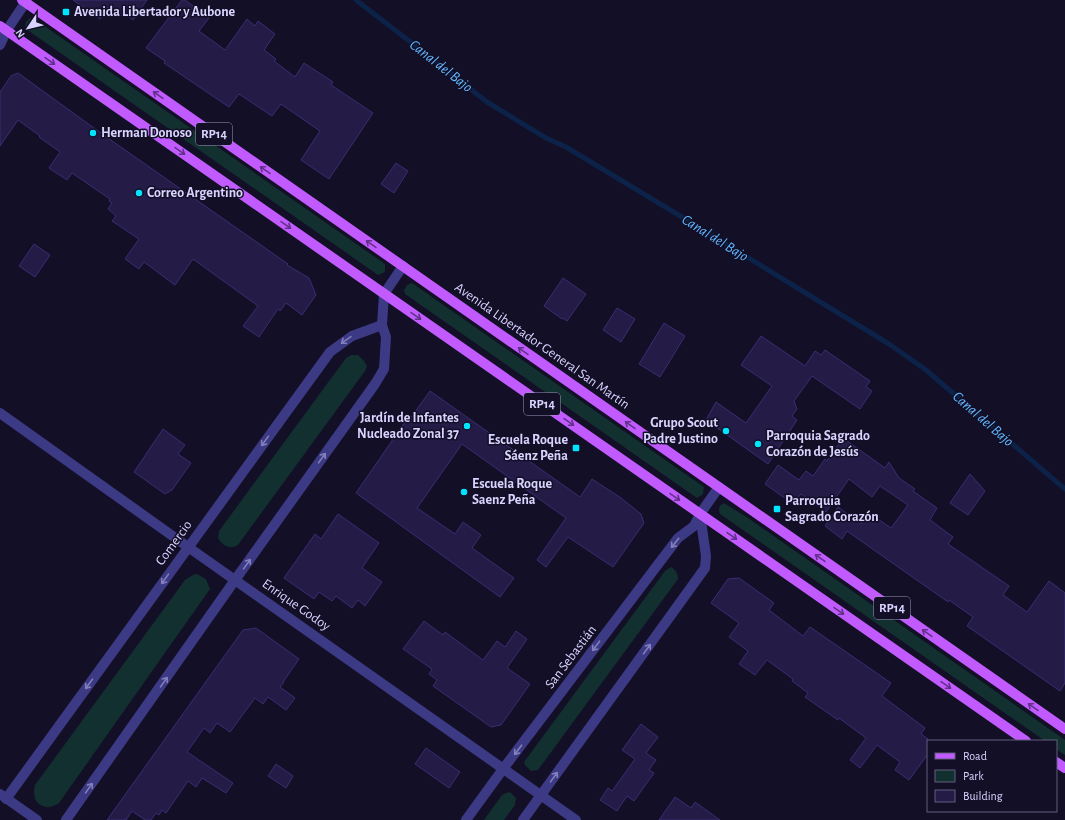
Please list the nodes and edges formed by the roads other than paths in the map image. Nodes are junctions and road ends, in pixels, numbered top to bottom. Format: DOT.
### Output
graph roads {
  1 [pos="25,1"];
  2 [pos="3,28"];
  3 [pos="0,45"];
  4 [pos="403,266"];
  5 [pos="384,294"];
  6 [pos="382,325"];
  7 [pos="0,413"];
  8 [pos="719,487"];
  9 [pos="700,514"];
  10 [pos="188,547"];
  11 [pos="235,580"];
  12 [pos="1065,730"];
  13 [pos="1025,740"];
  14 [pos="503,768"];
  15 [pos="541,796"];
  16 [pos="3,797"];
  17 [pos="37,820"];
  18 [pos="66,820"];
  19 [pos="466,820"];
  20 [pos="523,820"];
  21 [pos="576,820"];
  1 -- 2 [label="street"];
  4 -- 1 [label="main road, Avenida Libertador General San Martín / RP14, one-way"];
  2 -- 3 [label="street"];
  2 -- 5 [label="main road, RP14, one-way"];
  4 -- 5 [label="street"];
  8 -- 4 [label="main road, Avenida Libertador General San Martín / RP14, one-way"];
  5 -- 6 [label="street"];
  5 -- 9 [label="main road, RP14, one-way"];
  6 -- 10 [label="street, Comercio, one-way"];
  11 -- 6 [label="street, one-way"];
  7 -- 10 [label="street, Enrique Godoy"];
  8 -- 9 [label="street, San Sebastián"];
  12 -- 8 [label="main road, Avenida Libertador General San Martín / RP14, one-way"];
  9 -- 13 [label="main road, RP14, one-way"];
  9 -- 14 [label="street, San Sebastián, one-way"];
  15 -- 9 [label="street, one-way"];
  10 -- 11 [label="street, Enrique Godoy"];
  10 -- 16 [label="street, Comercio, one-way"];
  11 -- 14 [label="street, Enrique Godoy"];
  18 -- 11 [label="street, one-way"];
  14 -- 15 [label="street, Enrique Godoy"];
  14 -- 19 [label="street, San Sebastián"];
  15 -- 20 [label="street"];
  15 -- 21 [label="street, Enrique Godoy"];
  16 -- 17 [label="street"];
}
